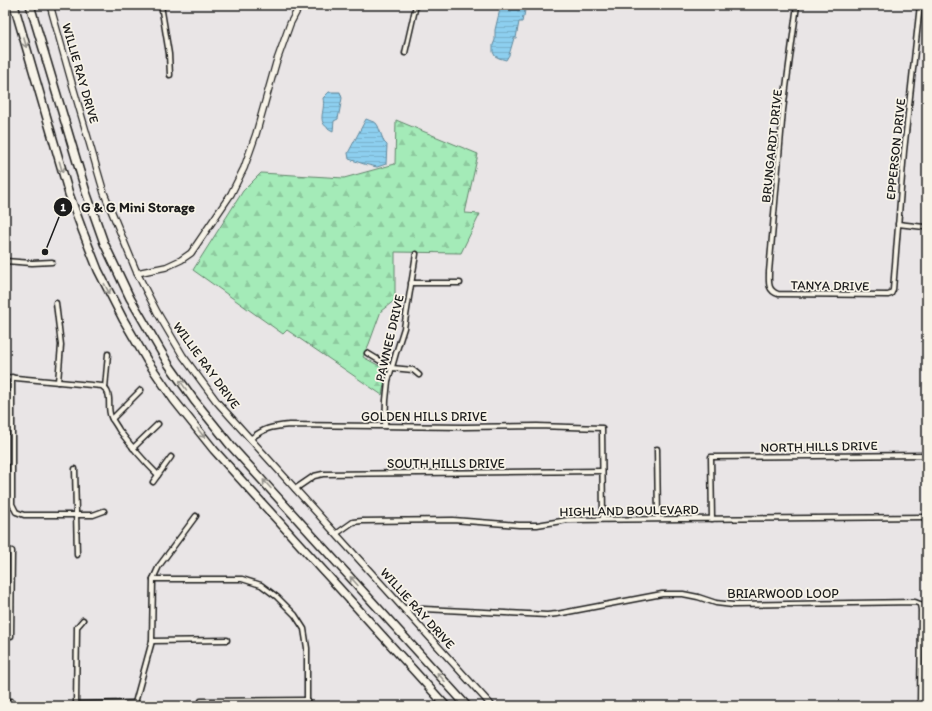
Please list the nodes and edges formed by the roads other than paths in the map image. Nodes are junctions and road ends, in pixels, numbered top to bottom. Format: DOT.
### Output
graph roads {
  1 [pos="14,5"];
  2 [pos="30,5"];
  3 [pos="50,5"];
  4 [pos="161,5"];
  5 [pos="300,5"];
  6 [pos="416,5"];
  7 [pos="797,5"];
  8 [pos="920,5"];
  9 [pos="405,53"];
  10 [pos="170,76"];
  11 [pos="898,224"];
  12 [pos="924,227"];
  13 [pos="416,254"];
  14 [pos="5,261"];
  15 [pos="52,262"];
  16 [pos="137,274"];
  17 [pos="460,283"];
  18 [pos="411,284"];
  19 [pos="770,289"];
  20 [pos="891,294"];
  21 [pos="56,303"];
  22 [pos="367,353"];
  23 [pos="108,354"];
  24 [pos="392,368"];
  25 [pos="419,375"];
  26 [pos="5,377"];
  27 [pos="12,377"];
  28 [pos="58,382"];
  29 [pos="105,388"];
  30 [pos="141,390"];
  31 [pos="112,419"];
  32 [pos="158,424"];
  33 [pos="385,426"];
  34 [pos="250,438"];
  35 [pos="133,448"];
  36 [pos="656,449"];
  37 [pos="927,454"];
  38 [pos="171,457"];
  39 [pos="75,468"];
  40 [pos="602,472"];
  41 [pos="158,475"];
  42 [pos="153,482"];
  43 [pos="295,489"];
  44 [pos="104,511"];
  45 [pos="77,515"];
  46 [pos="196,516"];
  47 [pos="927,517"];
  48 [pos="658,518"];
  49 [pos="603,519"];
  50 [pos="712,519"];
  51 [pos="336,534"];
  52 [pos="5,549"];
  53 [pos="77,555"];
  54 [pos="154,579"];
  55 [pos="404,608"];
  56 [pos="83,620"];
  57 [pos="11,636"];
  58 [pos="227,640"];
  59 [pos="152,641"];
  60 [pos="307,700"];
  61 [pos="201,701"];
  62 [pos="135,704"];
  63 [pos="307,706"];
  64 [pos="446,706"];
  65 [pos="467,706"];
  66 [pos="492,706"];
  67 [pos="920,706"];
  1 -- 64 [label="highway, one-way"];
  65 -- 2 [label="highway, one-way"];
  3 -- 16 [label="street, WILLIE RAY DRIVE"];
  4 -- 10 [label="street"];
  5 -- 16 [label="street"];
  6 -- 9 [label="street"];
  7 -- 19 [label="street, BRUNGARDT DRIVE"];
  8 -- 11 [label="street, EPPERSON DRIVE"];
  11 -- 12 [label="street"];
  11 -- 20 [label="street, EPPERSON DRIVE"];
  13 -- 18 [label="street, PAWNEE DRIVE"];
  14 -- 15 [label="street"];
  16 -- 34 [label="street, WILLIE RAY DRIVE"];
  17 -- 18 [label="street"];
  18 -- 24 [label="street, PAWNEE DRIVE"];
  19 -- 20 [label="street, TANYA DRIVE"];
  21 -- 28 [label="street"];
  22 -- 24 [label="street"];
  23 -- 29 [label="street"];
  24 -- 25 [label="street"];
  24 -- 33 [label="street, PAWNEE DRIVE"];
  26 -- 27 [label="street"];
  27 -- 28 [label="street"];
  27 -- 45 [label="street"];
  28 -- 29 [label="street"];
  29 -- 31 [label="street"];
  30 -- 31 [label="street"];
  31 -- 35 [label="street"];
  32 -- 35 [label="street"];
  33 -- 34 [label="street, GOLDEN HILLS DRIVE"];
  33 -- 40 [label="street, GOLDEN HILLS DRIVE"];
  34 -- 43 [label="street, WILLIE RAY DRIVE"];
  35 -- 41 [label="street"];
  36 -- 48 [label="street"];
  37 -- 50 [label="street, NORTH HILLS DRIVE"];
  38 -- 41 [label="street"];
  39 -- 45 [label="street"];
  40 -- 43 [label="street, SOUTH HILLS DRIVE"];
  40 -- 49 [label="street"];
  41 -- 42 [label="street"];
  43 -- 51 [label="street, WILLIE RAY DRIVE"];
  44 -- 45 [label="street"];
  45 -- 53 [label="street"];
  46 -- 54 [label="street"];
  47 -- 50 [label="street, HIGHLAND BOULEVARD"];
  48 -- 49 [label="street, HIGHLAND BOULEVARD"];
  48 -- 50 [label="street, HIGHLAND BOULEVARD"];
  49 -- 51 [label="street, HIGHLAND BOULEVARD"];
  51 -- 55 [label="street, WILLIE RAY DRIVE"];
  52 -- 57 [label="street"];
  54 -- 59 [label="street"];
  54 -- 60 [label="street"];
  55 -- 66 [label="street, WILLIE RAY DRIVE"];
  55 -- 67 [label="street, BRIARWOOD LOOP"];
  56 -- 62 [label="street"];
  58 -- 59 [label="street"];
  59 -- 62 [label="street"];
  60 -- 61 [label="street"];
  60 -- 63 [label="street"];
}
